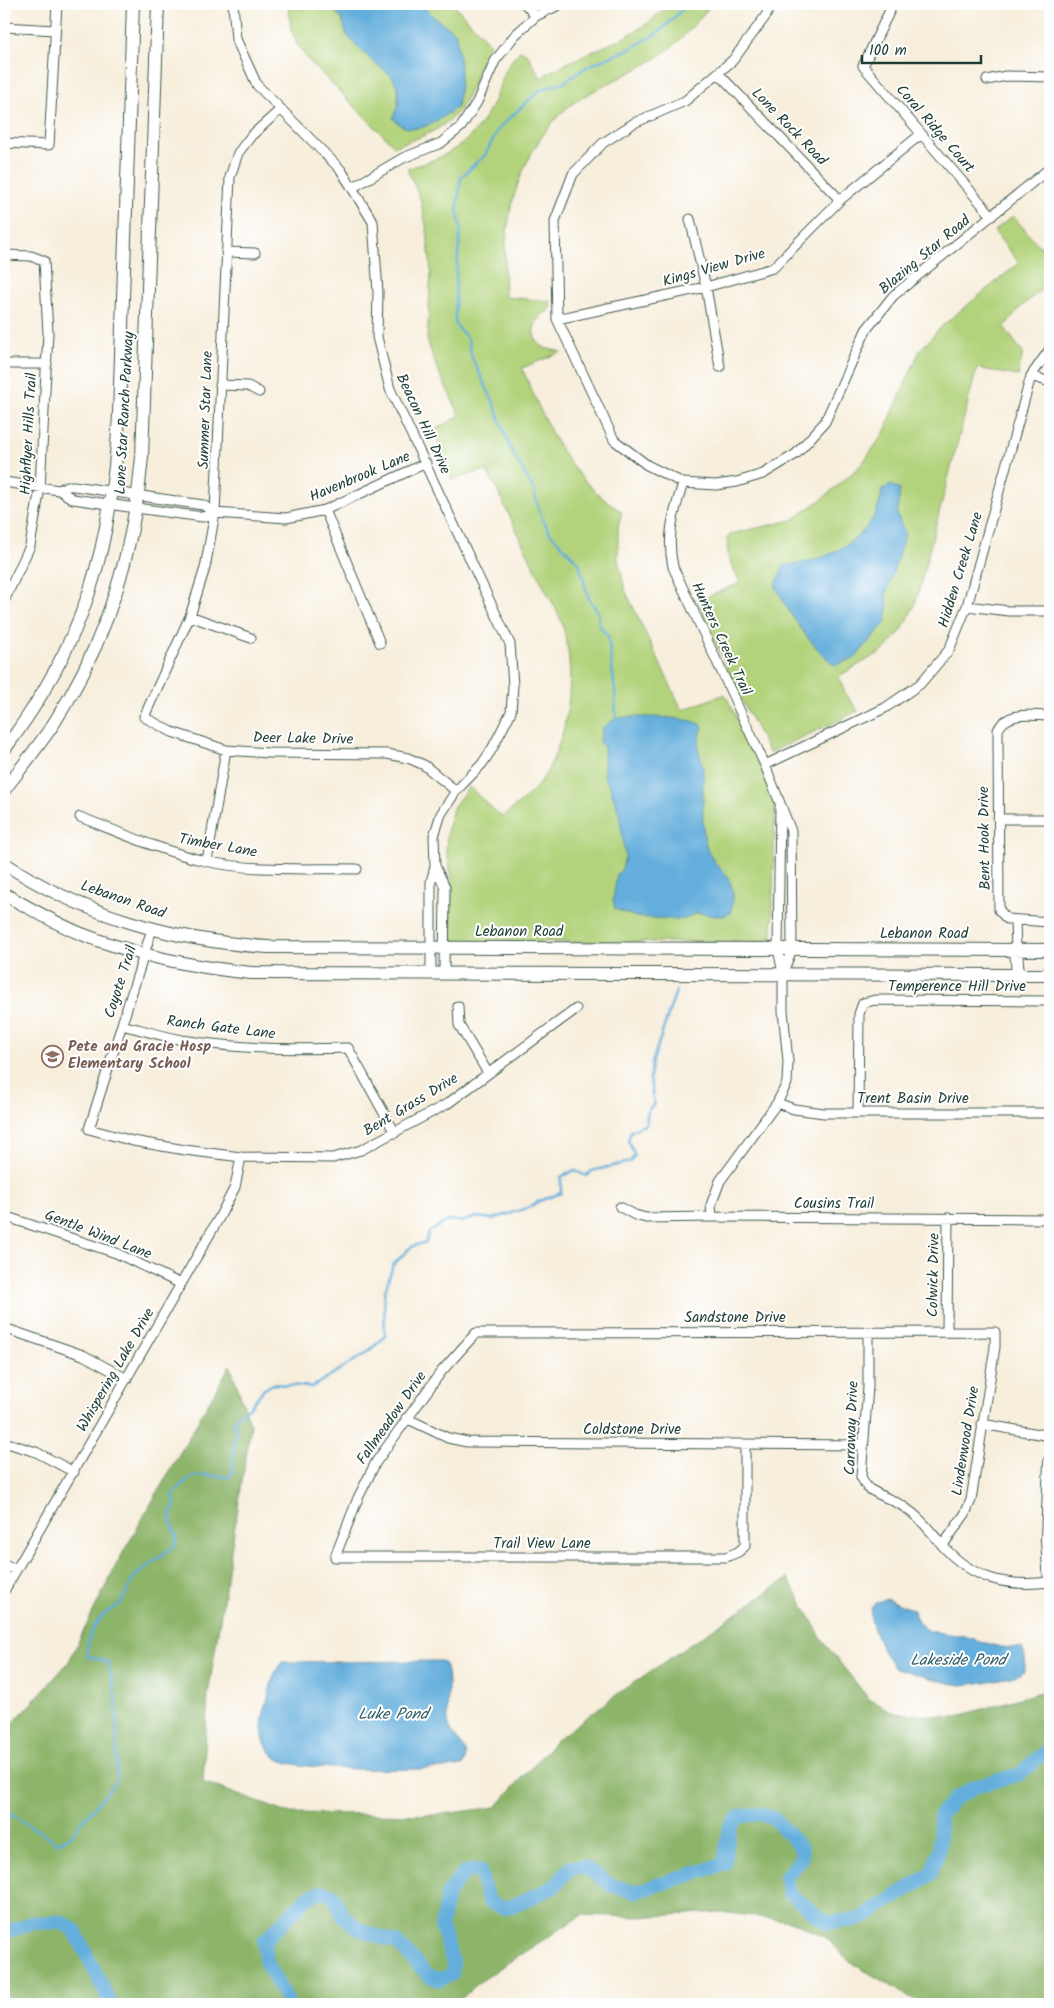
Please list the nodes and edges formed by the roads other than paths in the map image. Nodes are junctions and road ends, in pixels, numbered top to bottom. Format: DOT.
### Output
graph roads {
  1 [pos="57,4"];
  2 [pos="134,4"];
  3 [pos="158,4"];
  4 [pos="234,4"];
  5 [pos="525,4"];
  6 [pos="562,4"];
  7 [pos="772,4"];
  8 [pos="893,4"];
  9 [pos="536,16"];
  10 [pos="4,28"];
  11 [pos="55,30"];
  12 [pos="718,73"];
  13 [pos="1050,77"];
  14 [pos="987,80"];
  15 [pos="281,109"];
  16 [pos="920,134"];
  17 [pos="4,143"];
  18 [pos="1050,168"];
  19 [pos="352,188"];
  20 [pos="840,200"];
  21 [pos="992,216"];
  22 [pos="690,219"];
  23 [pos="226,252"];
  24 [pos="255,253"];
  25 [pos="4,255"];
  26 [pos="706,287"];
  27 [pos="557,320"];
  28 [pos="1050,348"];
  29 [pos="4,364"];
  30 [pos="47,364"];
  31 [pos="720,367"];
  32 [pos="1030,376"];
  33 [pos="1050,382"];
  34 [pos="220,385"];
  35 [pos="259,392"];
  36 [pos="426,463"];
  37 [pos="4,482"];
  38 [pos="683,483"];
  39 [pos="40,488"];
  40 [pos="59,490"];
  41 [pos="112,498"];
  42 [pos="137,502"];
  43 [pos="325,510"];
  44 [pos="216,513"];
  45 [pos="4,601"];
  46 [pos="967,606"];
  47 [pos="1050,611"];
  48 [pos="190,616"];
  49 [pos="251,638"];
  50 [pos="380,643"];
  51 [pos="1050,716"];
  52 [pos="144,717"];
  53 [pos="4,750"];
  54 [pos="226,750"];
  55 [pos="765,765"];
  56 [pos="4,790"];
  57 [pos="456,791"];
  58 [pos="780,801"];
  59 [pos="80,817"];
  60 [pos="998,819"];
  61 [pos="1050,819"];
  62 [pos="207,861"];
  63 [pos="4,863"];
  64 [pos="435,866"];
  65 [pos="357,868"];
  66 [pos="4,894"];
  67 [pos="1015,921"];
  68 [pos="1050,922"];
  69 [pos="152,929"];
  70 [pos="431,947"];
  71 [pos="445,947"];
  72 [pos="778,949"];
  73 [pos="792,949"];
  74 [pos="1016,950"];
  75 [pos="1050,950"];
  76 [pos="144,954"];
  77 [pos="431,973"];
  78 [pos="444,973"];
  79 [pos="783,973"];
  80 [pos="1018,975"];
  81 [pos="1050,975"];
  82 [pos="1050,1001"];
  83 [pos="458,1006"];
  84 [pos="576,1009"];
  85 [pos="122,1025"];
  86 [pos="488,1073"];
  87 [pos="777,1103"];
  88 [pos="858,1112"];
  89 [pos="1050,1114"];
  90 [pos="89,1129"];
  91 [pos="395,1134"];
  92 [pos="241,1157"];
  93 [pos="620,1207"];
  94 [pos="4,1216"];
  95 [pos="712,1217"];
  96 [pos="948,1218"];
  97 [pos="1050,1219"];
  98 [pos="181,1284"];
  99 [pos="4,1328"];
  100 [pos="868,1332"];
  101 [pos="947,1332"];
  102 [pos="995,1332"];
  103 [pos="476,1333"];
  104 [pos="127,1379"];
  105 [pos="406,1418"];
  106 [pos="982,1424"];
  107 [pos="1050,1436"];
  108 [pos="4,1442"];
  109 [pos="745,1444"];
  110 [pos="863,1445"];
  111 [pos="1050,1461"];
  112 [pos="74,1472"];
  113 [pos="943,1545"];
  114 [pos="335,1557"];
  115 [pos="4,1565"];
  116 [pos="16,1570"];
  117 [pos="1050,1582"];
  118 [pos="4,1591"];
  1 -- 11 [label="street"];
  2 -- 41 [label="main road, Lone Star Ranch Parkway"];
  3 -- 42 [label="main road, Lone Star Ranch Parkway"];
  4 -- 15 [label="street, Beacon Hill Drive"];
  5 -- 9 [label="street"];
  6 -- 9 [label="street"];
  7 -- 12 [label="street"];
  8 -- 16 [label="street, Coral Ridge Court"];
  9 -- 19 [label="street"];
  10 -- 11 [label="street"];
  11 -- 17 [label="street"];
  12 -- 20 [label="street, Lone Rock Road"];
  12 -- 27 [label="street"];
  13 -- 14 [label="street"];
  15 -- 19 [label="street, Beacon Hill Drive"];
  15 -- 23 [label="street, Summer Star Lane"];
  16 -- 20 [label="street, Kings View Drive"];
  16 -- 21 [label="street, Coral Ridge Court"];
  18 -- 21 [label="street, Blazing Star Road"];
  19 -- 36 [label="street, Beacon Hill Drive"];
  20 -- 26 [label="street, Kings View Drive"];
  21 -- 38 [label="street, Blazing Star Road"];
  22 -- 26 [label="street"];
  23 -- 24 [label="street"];
  23 -- 34 [label="street, Summer Star Lane"];
  25 -- 30 [label="street, Highflyer Hills Trail"];
  26 -- 27 [label="street, Kings View Drive"];
  26 -- 31 [label="street"];
  27 -- 38 [label="street, Blazing Star Road"];
  28 -- 32 [label="street, Hidden Creek Lane"];
  29 -- 30 [label="street"];
  30 -- 39 [label="street, Highflyer Hills Trail"];
  32 -- 33 [label="street"];
  32 -- 46 [label="street, Hidden Creek Lane"];
  34 -- 35 [label="street"];
  34 -- 44 [label="street, Summer Star Lane"];
  36 -- 43 [label="street, Havenbrook Lane"];
  36 -- 57 [label="street, Beacon Hill Drive"];
  37 -- 39 [label="street, Havenbrook Lane"];
  38 -- 55 [label="street, Hunters Creek Trail"];
  39 -- 40 [label="street, Havenbrook Lane"];
  39 -- 45 [label="street, Highflyer Hills Trail"];
  40 -- 41 [label="street, Havenbrook Lane"];
  40 -- 41 [label="street, Havenbrook Lane"];
  41 -- 42 [label="street, Havenbrook Lane"];
  41 -- 53 [label="main road, Lone Star Ranch Parkway"];
  42 -- 44 [label="street, Havenbrook Lane"];
  42 -- 56 [label="main road, Lone Star Ranch Parkway"];
  43 -- 44 [label="street, Havenbrook Lane"];
  43 -- 50 [label="street"];
  44 -- 48 [label="street, Summer Star Lane"];
  46 -- 47 [label="street"];
  46 -- 55 [label="street, Hidden Creek Lane"];
  48 -- 49 [label="street"];
  48 -- 52 [label="street, Summer Star Lane"];
  51 -- 60 [label="street, Bent Hook Drive"];
  52 -- 54 [label="street, Deer Lake Drive"];
  54 -- 57 [label="street, Deer Lake Drive"];
  54 -- 62 [label="street"];
  55 -- 58 [label="street, Hunters Creek Trail"];
  57 -- 64 [label="street, Beacon Hill Drive"];
  58 -- 72 [label="street, Hunters Creek Trail"];
  58 -- 73 [label="street, Hunters Creek Trail"];
  59 -- 62 [label="street, Timber Lane"];
  60 -- 61 [label="street"];
  60 -- 67 [label="street, Bent Hook Drive"];
  62 -- 65 [label="street, Timber Lane"];
  63 -- 69 [label="main road, Lebanon Road"];
  64 -- 70 [label="street, Beacon Hill Drive"];
  64 -- 71 [label="street, Beacon Hill Drive"];
  66 -- 76 [label="main road"];
  67 -- 68 [label="street"];
  67 -- 74 [label="street"];
  69 -- 70 [label="main road, Lebanon Road"];
  69 -- 76 [label="street, Coyote Trail"];
  70 -- 71 [label="main road, Lebanon Road"];
  70 -- 77 [label="street, Beacon Hill Drive"];
  71 -- 72 [label="main road, Lebanon Road"];
  71 -- 78 [label="street, Beacon Hill Drive"];
  72 -- 73 [label="main road, Lebanon Road"];
  72 -- 79 [label="street, Hunters Creek Trail"];
  73 -- 74 [label="main road, Lebanon Road"];
  73 -- 79 [label="street, Hunters Creek Trail"];
  74 -- 75 [label="main road, Lebanon Road"];
  74 -- 80 [label="main road"];
  76 -- 77 [label="main road"];
  76 -- 85 [label="street, Coyote Trail"];
  77 -- 78 [label="main road"];
  78 -- 79 [label="main road"];
  79 -- 80 [label="main road"];
  79 -- 87 [label="street, Hunters Creek Trail"];
  80 -- 81 [label="main road"];
  82 -- 88 [label="street, Temperence Hill Drive"];
  83 -- 86 [label="street"];
  84 -- 86 [label="street, Bent Grass Drive"];
  85 -- 90 [label="street, Coyote Trail"];
  85 -- 91 [label="street, Ranch Gate Lane"];
  86 -- 91 [label="street, Bent Grass Drive"];
  87 -- 88 [label="street, Trent Basin Drive"];
  87 -- 95 [label="street, Hunters Creek Trail"];
  88 -- 89 [label="street, Trent Basin Drive"];
  90 -- 92 [label="street, Bent Grass Drive"];
  91 -- 92 [label="street, Bent Grass Drive"];
  92 -- 98 [label="street, Whispering Lake Drive"];
  93 -- 95 [label="street, Cousins Trail"];
  94 -- 98 [label="street, Gentle Wind Lane"];
  95 -- 96 [label="street, Cousins Trail"];
  96 -- 97 [label="street, Cousins Trail"];
  96 -- 101 [label="street, Colwick Drive"];
  98 -- 104 [label="street, Whispering Lake Drive"];
  99 -- 104 [label="street"];
  100 -- 101 [label="street, Sandstone Drive"];
  100 -- 103 [label="street, Sandstone Drive"];
  100 -- 110 [label="street, Carraway Drive"];
  101 -- 102 [label="street, Sandstone Drive"];
  102 -- 106 [label="street, Lindenwood Drive"];
  103 -- 105 [label="street, Fallmeadow Drive"];
  104 -- 112 [label="street, Whispering Lake Drive"];
  105 -- 109 [label="street, Coldstone Drive"];
  105 -- 114 [label="street, Fallmeadow Drive"];
  106 -- 107 [label="street"];
  106 -- 113 [label="street, Lindenwood Drive"];
  108 -- 112 [label="street"];
  109 -- 110 [label="street, Coldstone Drive"];
  109 -- 114 [label="street, Trail View Lane"];
  110 -- 113 [label="street, Carraway Drive"];
  111 -- 117 [label="main road"];
  112 -- 116 [label="street, Whispering Lake Drive"];
  113 -- 117 [label="street, Carraway Drive"];
  115 -- 116 [label="street"];
  116 -- 118 [label="street, Whispering Lake Drive"];
}
